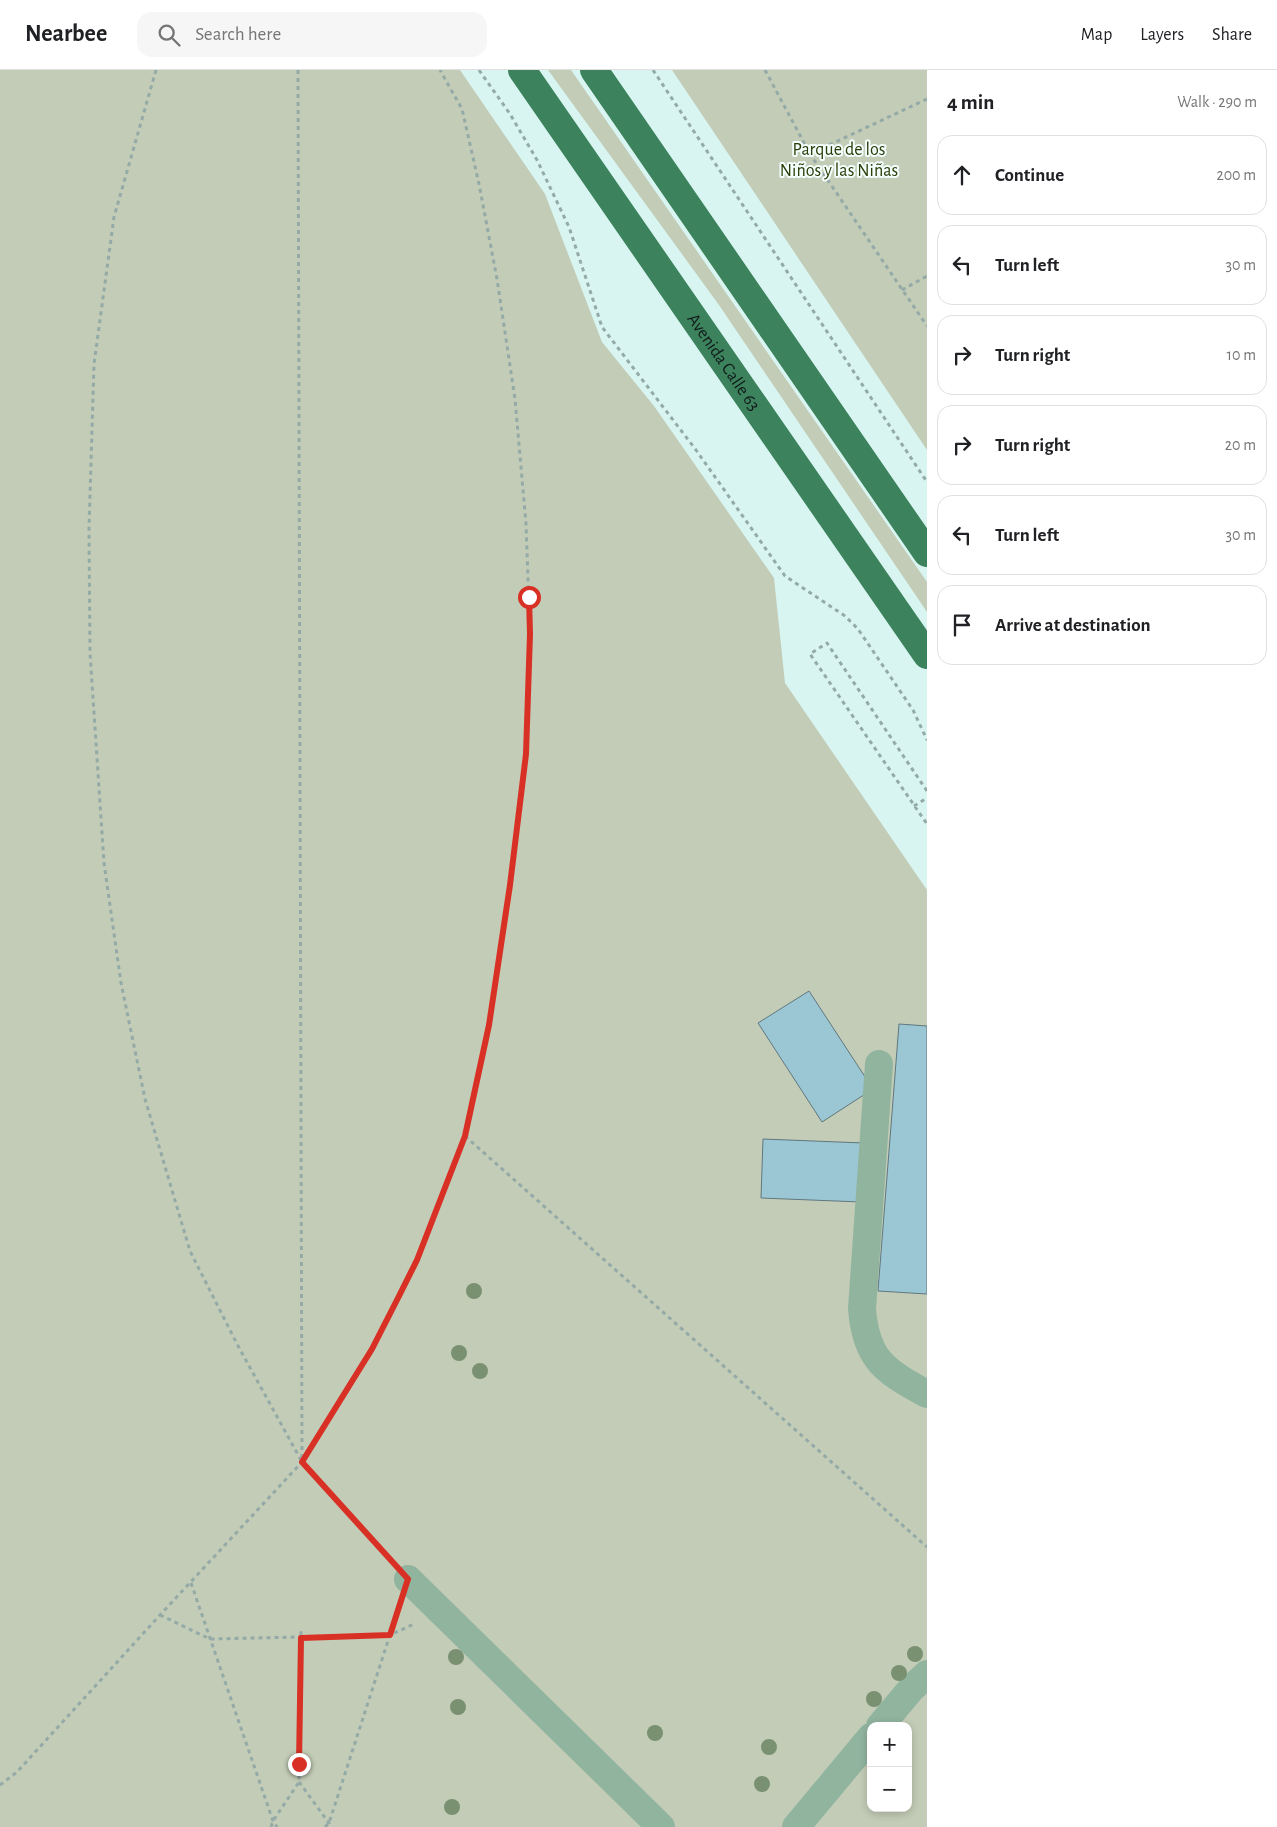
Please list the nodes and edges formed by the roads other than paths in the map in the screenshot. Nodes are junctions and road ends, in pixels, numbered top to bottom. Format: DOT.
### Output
graph roads {
  1 [pos="522,70"];
  2 [pos="594,70"];
  3 [pos="927,553"];
  4 [pos="927,655"];
  5 [pos="879,1064"];
  6 [pos="927,1394"];
  7 [pos="408,1579"];
  8 [pos="927,1674"];
  9 [pos="883,1722"];
  10 [pos="867,1742"];
  11 [pos="661,1827"];
  12 [pos="796,1827"];
  1 -- 4 [label="main road, Avenida Calle 63"];
  2 -- 3 [label="main road"];
  5 -- 6 [label="street"];
  7 -- 11 [label="street"];
  8 -- 9 [label="street"];
  10 -- 12 [label="street"];
}
